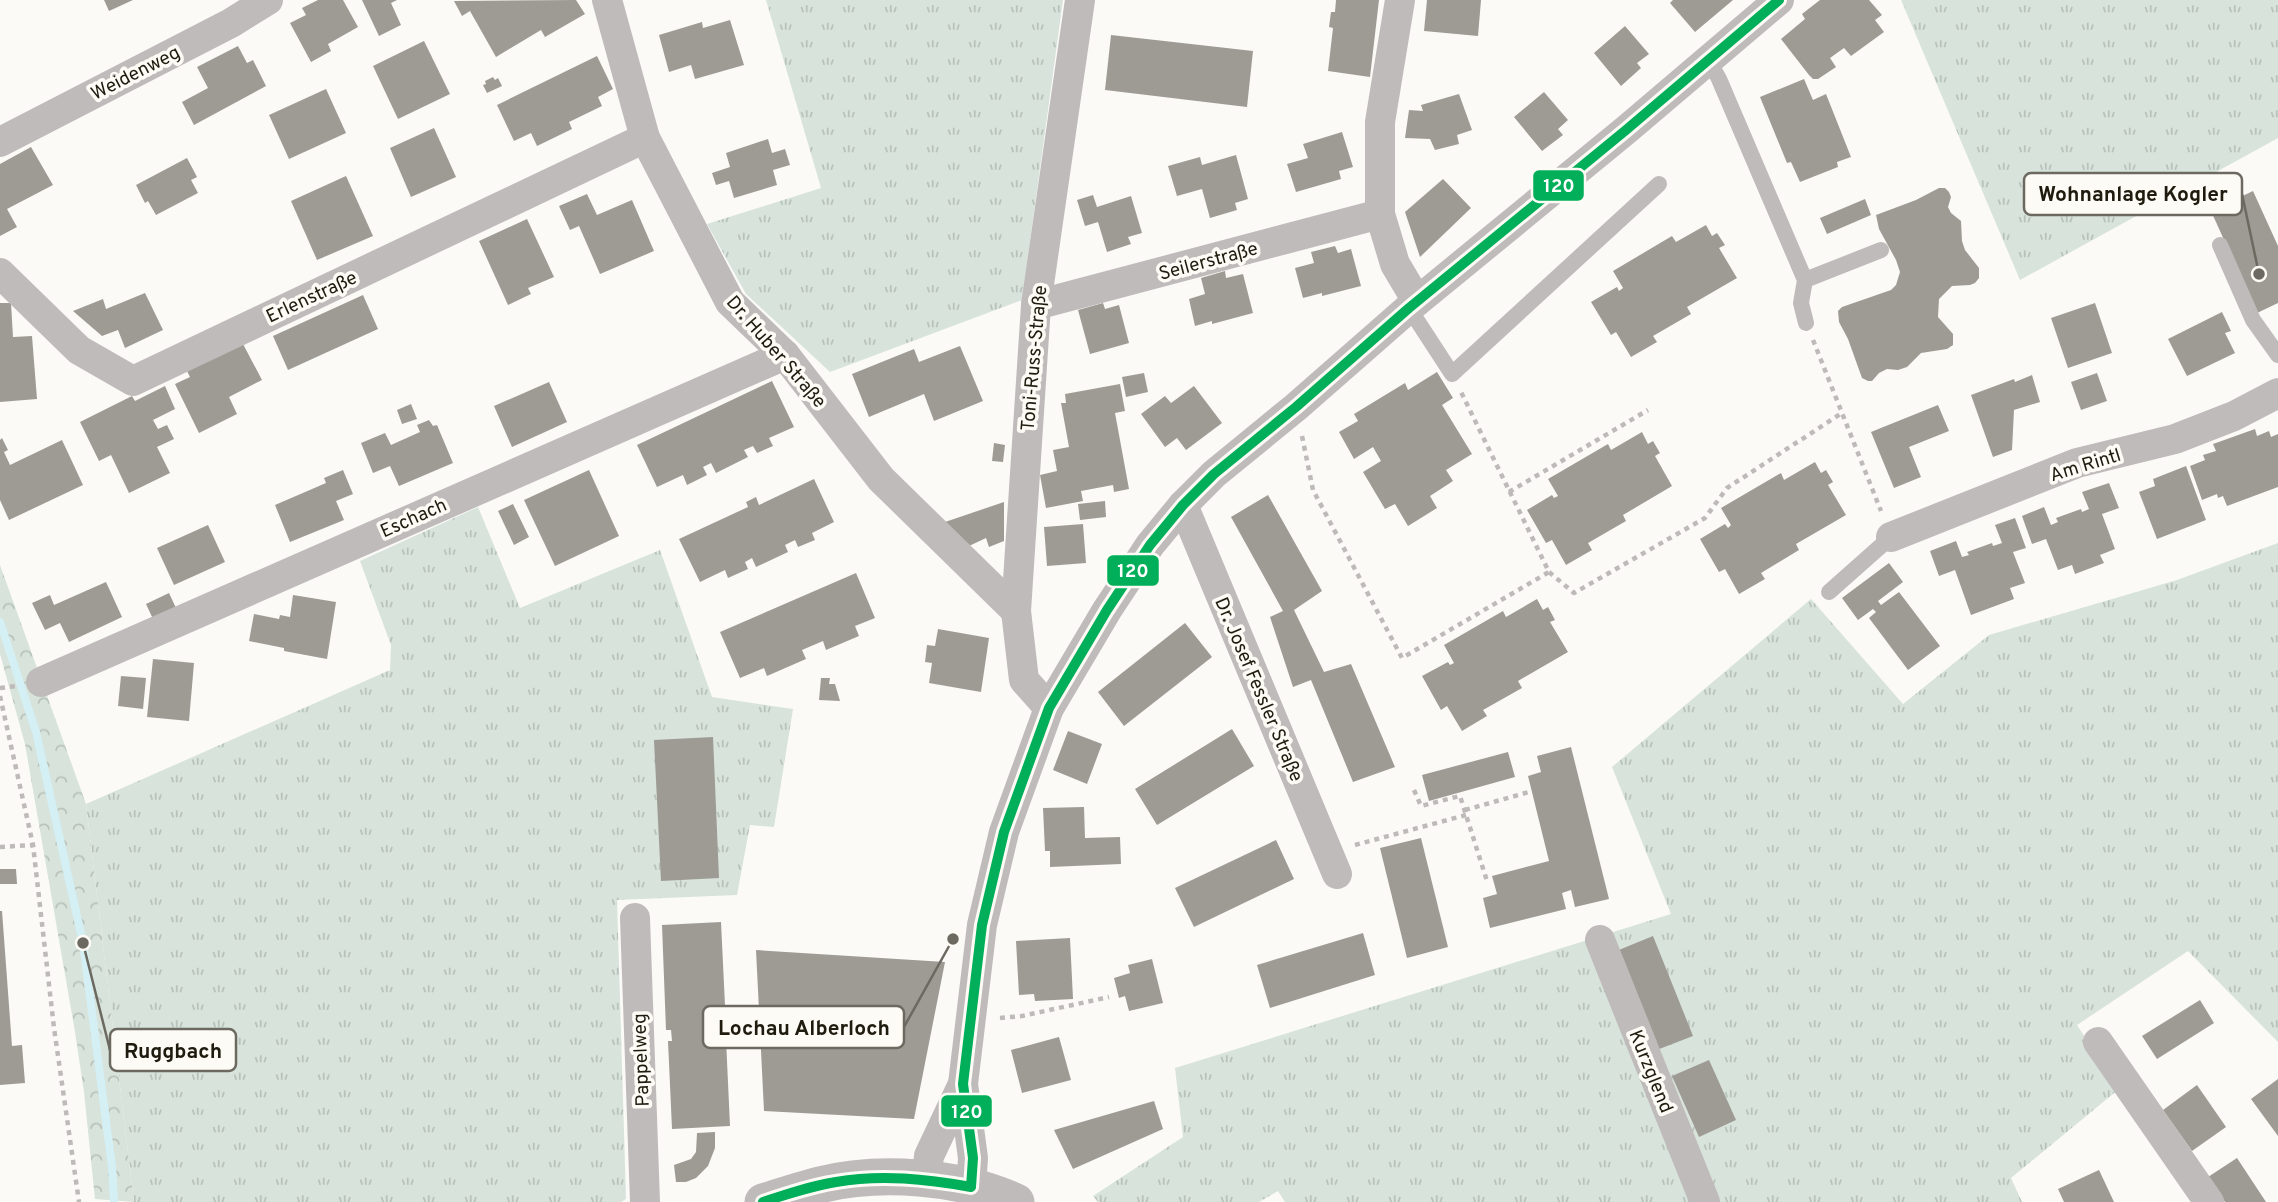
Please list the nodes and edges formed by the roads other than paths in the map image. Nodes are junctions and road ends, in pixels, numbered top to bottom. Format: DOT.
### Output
graph roads {
  1 [pos="268,0"];
  2 [pos="607,0"];
  3 [pos="1080,0"];
  4 [pos="1400,0"];
  5 [pos="1779,0"];
  6 [pos="1708,59"];
  7 [pos="645,138"];
  8 [pos="0,142"];
  9 [pos="1659,184"];
  10 [pos="1380,214"];
  11 [pos="2220,245"];
  12 [pos="1881,250"];
  13 [pos="0,273"];
  14 [pos="1805,280"];
  15 [pos="1413,304"];
  16 [pos="1036,305"];
  17 [pos="1806,323"];
  18 [pos="785,355"];
  19 [pos="2278,355"];
  20 [pos="2278,393"];
  21 [pos="1183,505"];
  22 [pos="1891,537"];
  23 [pos="1829,592"];
  24 [pos="1016,611"];
  25 [pos="41,682"];
  26 [pos="1049,708"];
  27 [pos="1332,863"];
  28 [pos="635,918"];
  29 [pos="1600,940"];
  30 [pos="2098,1042"];
  31 [pos="963,1084"];
  32 [pos="926,1180"];
  33 [pos="971,1187"];
  34 [pos="645,1202"];
  35 [pos="763,1202"];
  36 [pos="1016,1202"];
  37 [pos="1705,1202"];
  38 [pos="2209,1202"];
  1 -- 8 [label="street, Weidenweg"];
  2 -- 7 [label="street, Dr. Huber Straße"];
  3 -- 16 [label="street, Toni-Russ-Straße"];
  4 -- 10 [label="street"];
  5 -- 6 [label="street"];
  6 -- 14 [label="lane"];
  6 -- 15 [label="street"];
  7 -- 13 [label="street, Erlenstraße"];
  7 -- 18 [label="street, Dr. Huber Straße"];
  9 -- 15 [label="lane"];
  10 -- 15 [label="street"];
  10 -- 16 [label="street, Seilerstraße"];
  11 -- 19 [label="lane"];
  12 -- 14 [label="lane"];
  14 -- 17 [label="lane"];
  15 -- 21 [label="street"];
  16 -- 24 [label="street, Toni-Russ-Straße"];
  18 -- 24 [label="street, Dr. Huber Straße"];
  18 -- 25 [label="street, Eschach"];
  20 -- 22 [label="street, Am Rintl"];
  21 -- 26 [label="street"];
  21 -- 27 [label="street, Dr. Josef Fessler Straße"];
  22 -- 23 [label="lane"];
  24 -- 26 [label="street, Toni-Russ-Straße"];
  26 -- 31 [label="street"];
  28 -- 34 [label="street, Pappelweg"];
  29 -- 37 [label="street, Kurzglend"];
  30 -- 38 [label="street"];
  31 -- 32 [label="street"];
  31 -- 33 [label="street"];
  32 -- 33 [label="street"];
  32 -- 35 [label="street"];
  33 -- 36 [label="street"];
}
